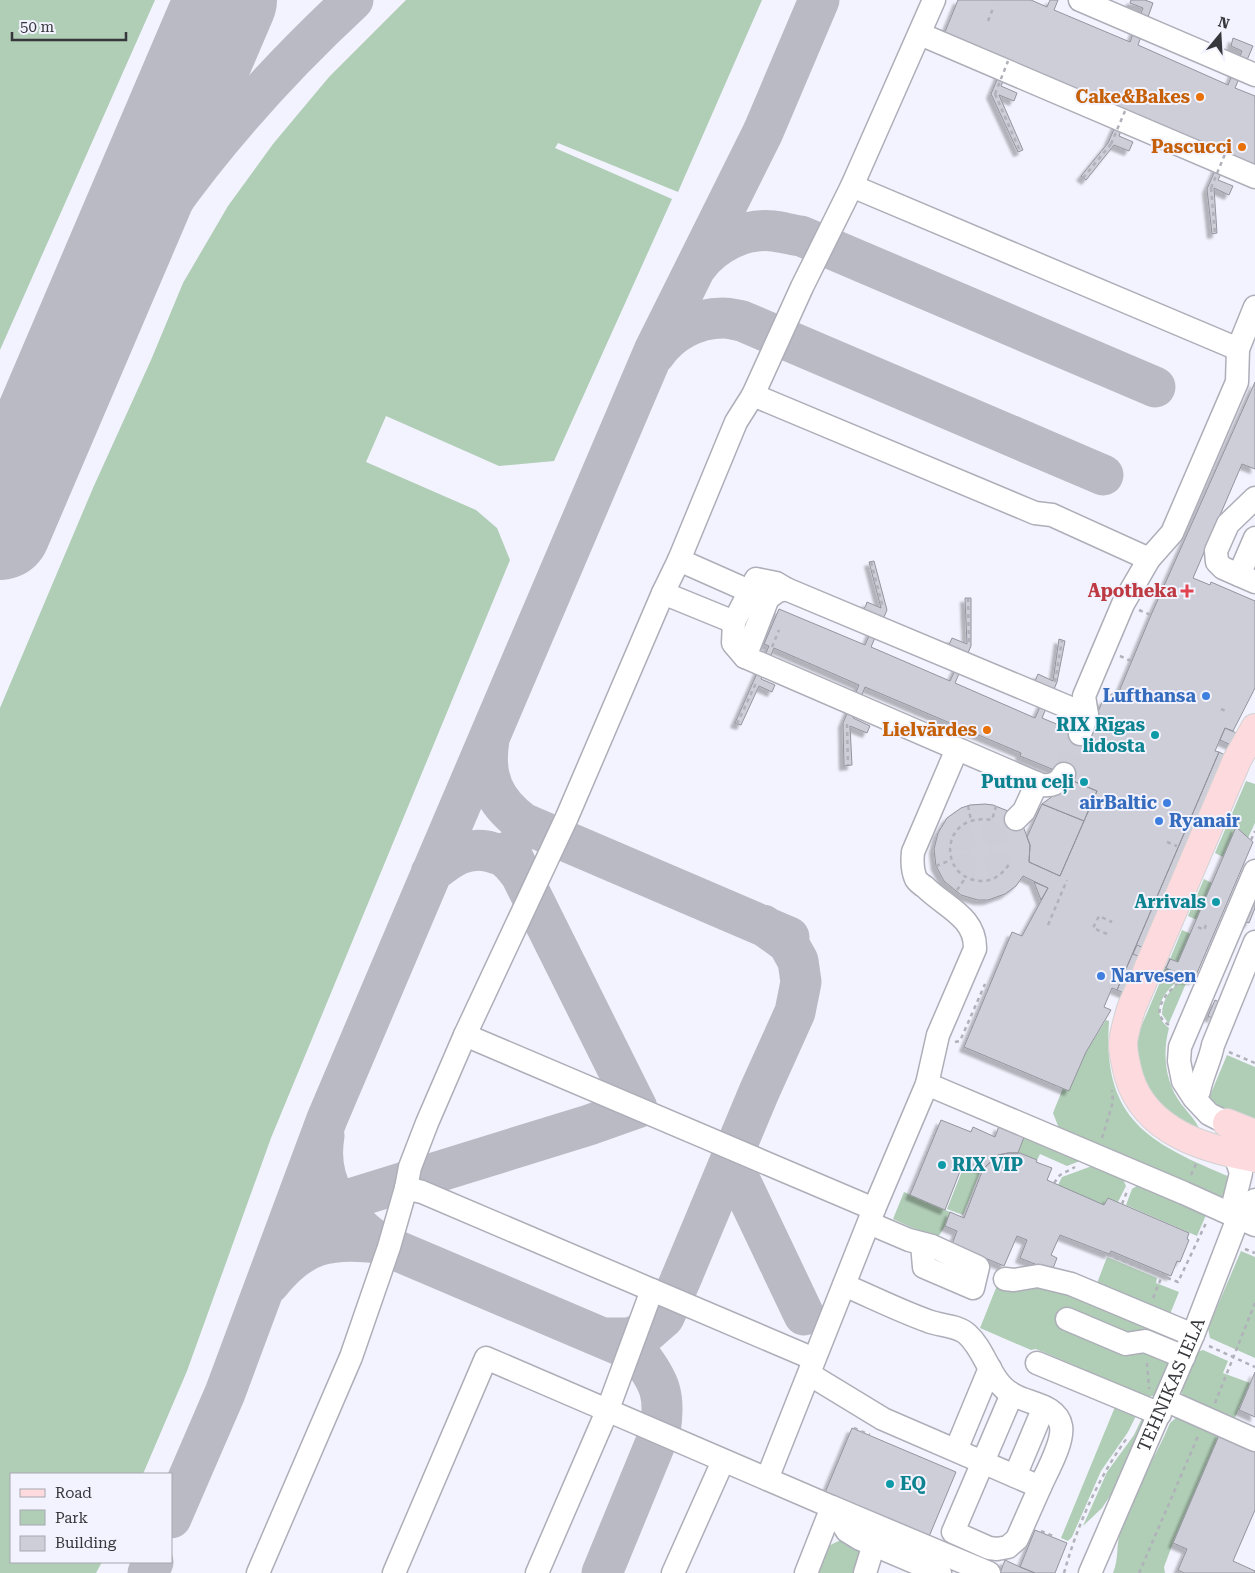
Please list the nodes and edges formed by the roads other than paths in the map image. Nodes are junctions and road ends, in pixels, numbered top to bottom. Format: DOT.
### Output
graph roads {
  1 [pos="934,0"];
  2 [pos="1080,0"];
  3 [pos="920,34"];
  4 [pos="1255,75"];
  5 [pos="1255,177"];
  6 [pos="852,186"];
  7 [pos="1255,307"];
  8 [pos="1238,349"];
  9 [pos="753,395"];
  10 [pos="1255,498"];
  11 [pos="1255,538"];
  12 [pos="1149,559"];
  13 [pos="680,560"];
  14 [pos="1247,578"];
  15 [pos="786,589"];
  16 [pos="749,591"];
  17 [pos="663,593"];
  18 [pos="734,622"];
  19 [pos="745,656"];
  20 [pos="1255,728"];
  21 [pos="957,749"];
  22 [pos="1064,774"];
  23 [pos="1037,783"];
  24 [pos="1016,819"];
  25 [pos="1255,871"];
  26 [pos="1255,942"];
  27 [pos="465,1035"];
  28 [pos="927,1084"];
  29 [pos="1218,1118"];
  30 [pos="1255,1134"];
  31 [pos="1248,1151"];
  32 [pos="406,1188"];
  33 [pos="1255,1200"];
  34 [pos="872,1216"];
  35 [pos="1247,1221"];
  36 [pos="922,1244"];
  37 [pos="1005,1279"];
  38 [pos="844,1285"];
  39 [pos="652,1290"];
  40 [pos="1067,1319"];
  41 [pos="1193,1335"];
  42 [pos="1184,1357"];
  43 [pos="1037,1363"];
  44 [pos="812,1366"];
  45 [pos="990,1368"];
  46 [pos="1012,1394"];
  47 [pos="1044,1407"];
  48 [pos="1162,1407"];
  49 [pos="608,1409"];
  50 [pos="1255,1440"];
  51 [pos="956,1450"];
  52 [pos="723,1461"];
  53 [pos="984,1462"];
  54 [pos="1016,1476"];
  55 [pos="766,1479"];
  56 [pos="1040,1486"];
  57 [pos="832,1507"];
  58 [pos="953,1532"];
  59 [pos="874,1544"];
  60 [pos="942,1563"];
  61 [pos="258,1573"];
  62 [pos="394,1573"];
  63 [pos="537,1573"];
  64 [pos="673,1573"];
  65 [pos="806,1573"];
  66 [pos="865,1573"];
  67 [pos="989,1573"];
  68 [pos="1090,1573"];
  1 -- 3 [label="lane"];
  2 -- 4 [label="lane"];
  3 -- 5 [label="lane"];
  3 -- 6 [label="lane"];
  6 -- 8 [label="lane"];
  6 -- 9 [label="lane"];
  7 -- 8 [label="lane"];
  8 -- 12 [label="lane"];
  9 -- 12 [label="lane"];
  9 -- 13 [label="lane"];
  10 -- 14 [label="lane"];
  11 -- 14 [label="lane"];
  12 -- 15 [label="lane"];
  13 -- 16 [label="lane"];
  13 -- 17 [label="lane"];
  15 -- 16 [label="lane"];
  15 -- 19 [label="lane"];
  16 -- 18 [label="lane"];
  17 -- 18 [label="lane"];
  17 -- 27 [label="lane"];
  18 -- 19 [label="lane"];
  19 -- 21 [label="lane"];
  20 -- 31 [label="main road"];
  21 -- 23 [label="lane"];
  21 -- 28 [label="lane"];
  22 -- 23 [label="lane"];
  23 -- 24 [label="lane"];
  25 -- 29 [label="lane"];
  26 -- 29 [label="lane"];
  27 -- 32 [label="lane"];
  27 -- 34 [label="lane"];
  28 -- 34 [label="lane"];
  28 -- 35 [label="lane"];
  29 -- 30 [label="main road"];
  31 -- 35 [label="lane"];
  32 -- 39 [label="lane"];
  32 -- 61 [label="lane"];
  33 -- 35 [label="lane, TEHNIKAS IELA"];
  34 -- 36 [label="lane"];
  34 -- 38 [label="lane"];
  35 -- 41 [label="lane, TEHNIKAS IELA"];
  37 -- 41 [label="lane"];
  38 -- 44 [label="lane"];
  38 -- 45 [label="lane"];
  39 -- 44 [label="lane"];
  39 -- 49 [label="lane"];
  40 -- 42 [label="lane"];
  41 -- 42 [label="lane, TEHNIKAS IELA"];
  42 -- 48 [label="lane, TEHNIKAS IELA"];
  43 -- 48 [label="lane"];
  44 -- 51 [label="lane"];
  44 -- 55 [label="lane"];
  45 -- 46 [label="lane"];
  45 -- 51 [label="lane"];
  46 -- 47 [label="lane"];
  46 -- 53 [label="lane"];
  47 -- 54 [label="lane"];
  47 -- 56 [label="lane"];
  48 -- 50 [label="lane"];
  48 -- 68 [label="lane, TEHNIKAS IELA"];
  49 -- 52 [label="lane"];
  49 -- 62 [label="lane"];
  49 -- 63 [label="lane"];
  51 -- 53 [label="lane"];
  52 -- 55 [label="lane"];
  52 -- 64 [label="lane"];
  53 -- 54 [label="lane"];
  53 -- 58 [label="lane"];
  54 -- 56 [label="lane"];
  55 -- 57 [label="lane"];
  56 -- 58 [label="lane"];
  57 -- 59 [label="lane"];
  57 -- 60 [label="lane"];
  57 -- 65 [label="lane"];
  58 -- 60 [label="lane"];
  59 -- 60 [label="lane"];
  59 -- 66 [label="lane"];
  60 -- 67 [label="lane"];
}
